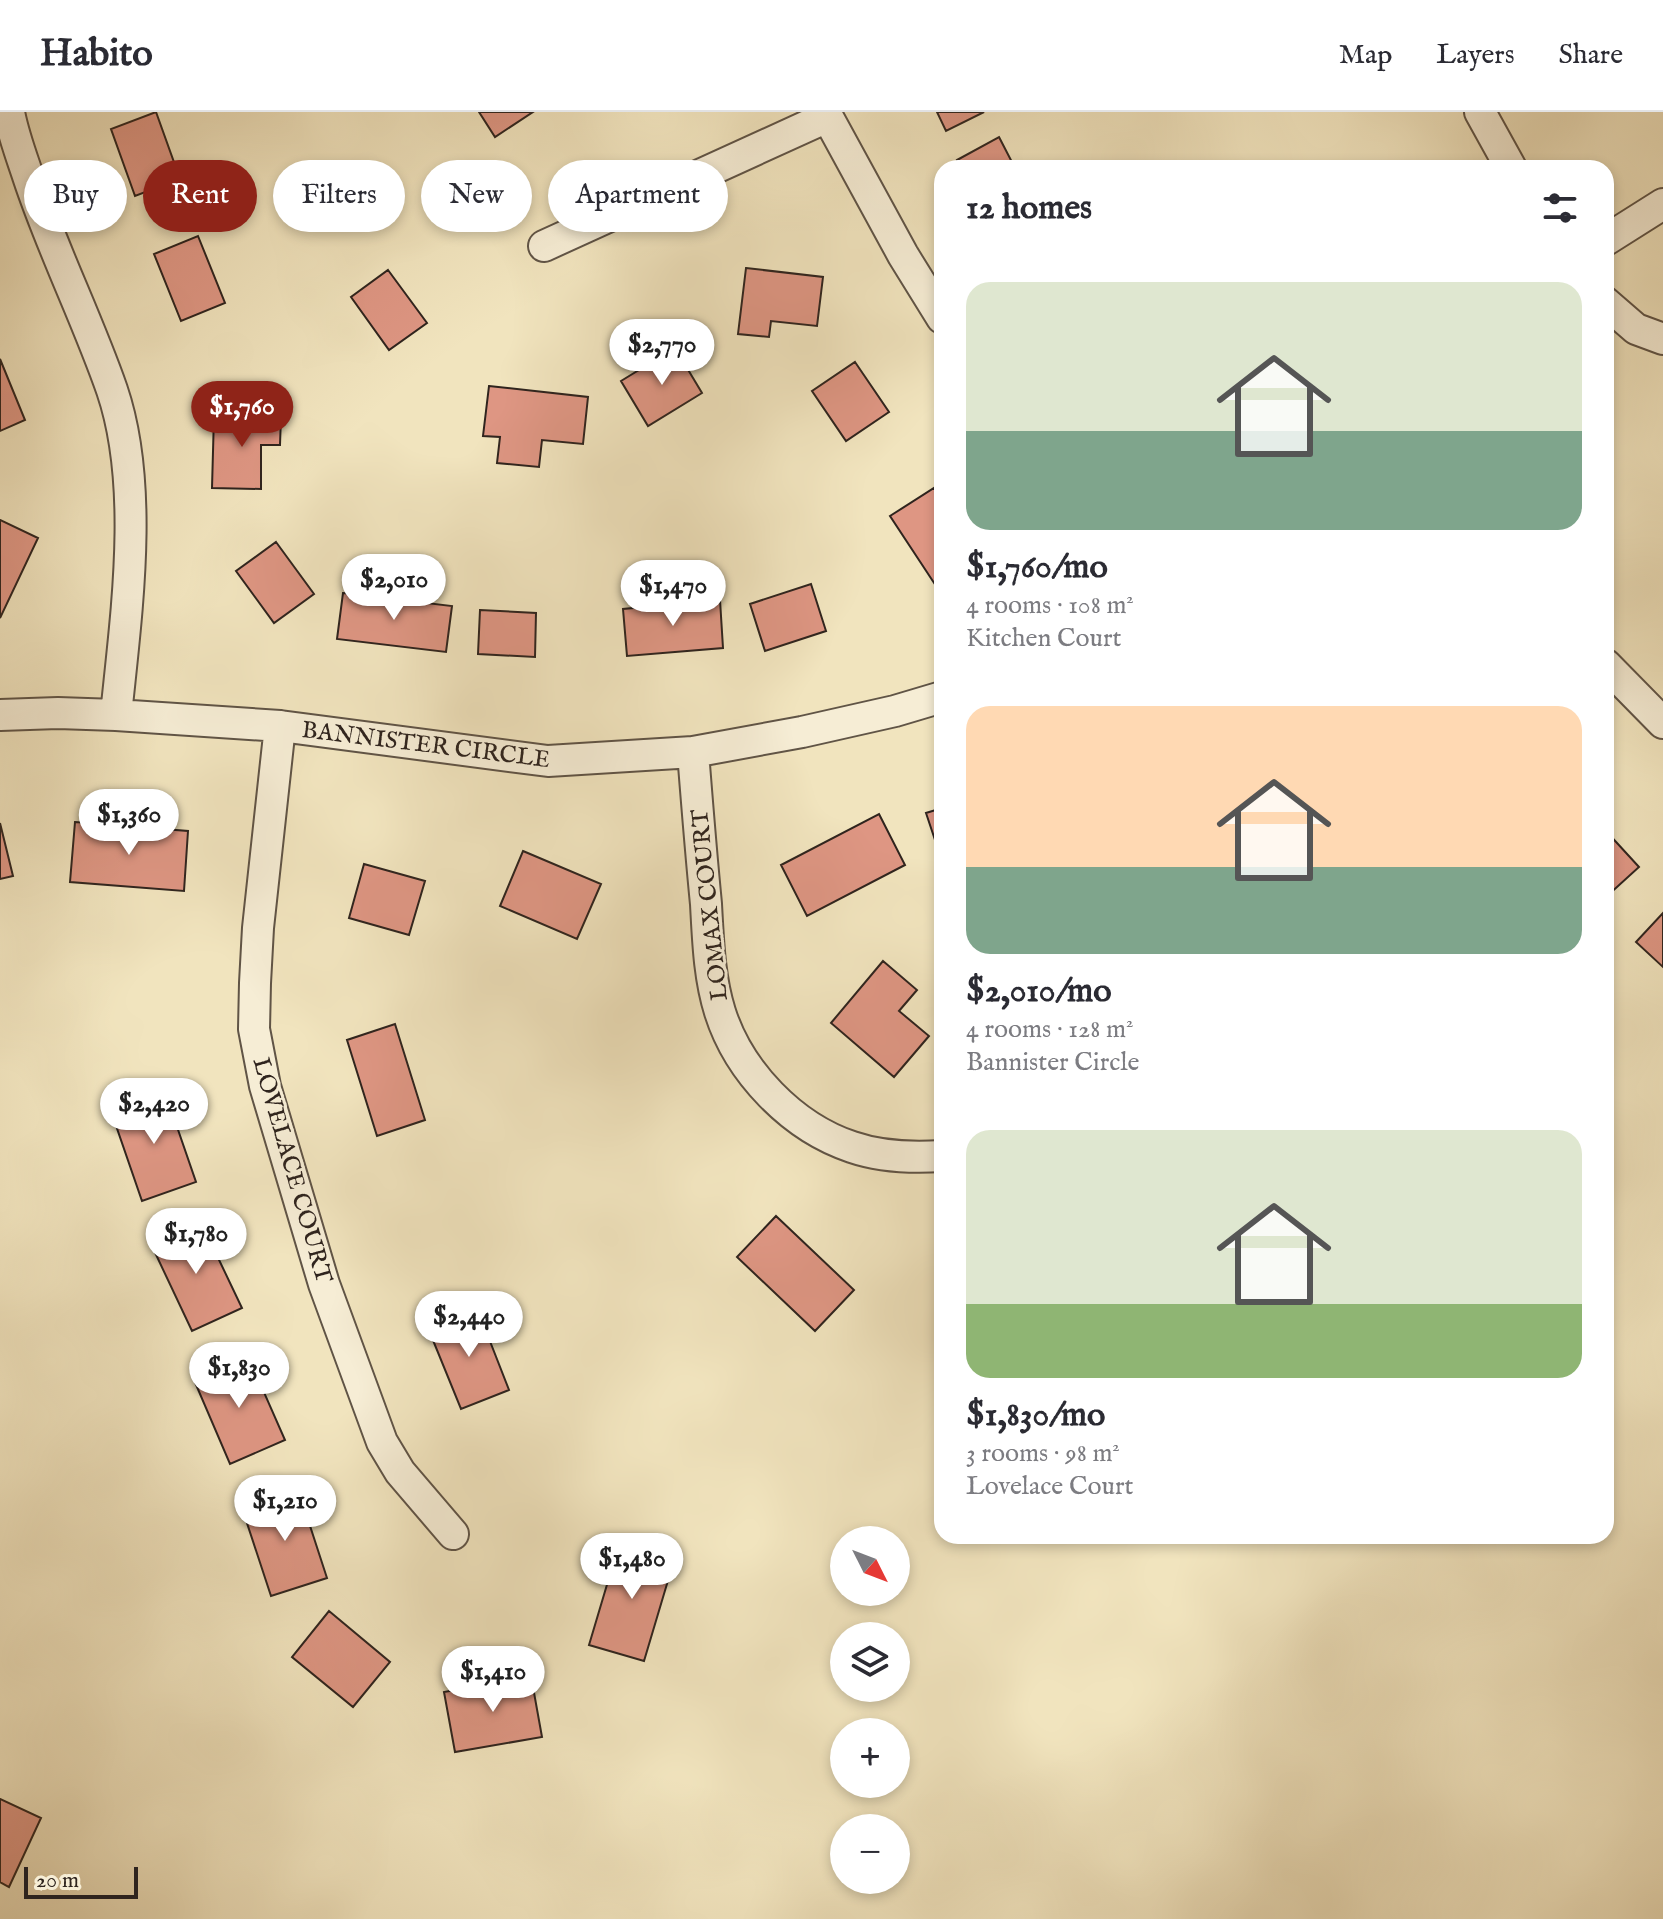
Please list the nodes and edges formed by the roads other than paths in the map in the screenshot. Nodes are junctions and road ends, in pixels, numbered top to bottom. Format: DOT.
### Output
graph roads {
  1 [pos="9,112"];
  2 [pos="1480,112"];
  3 [pos="826,114"];
  4 [pos="1507,160"];
  5 [pos="1663,204"];
  6 [pos="1614,235"];
  7 [pos="544,246"];
  8 [pos="934,304"];
  9 [pos="1614,310"];
  10 [pos="1663,339"];
  11 [pos="1614,673"];
  12 [pos="934,699"];
  13 [pos="0,715"];
  14 [pos="116,715"];
  15 [pos="1663,723"];
  16 [pos="280,726"];
  17 [pos="693,752"];
  18 [pos="934,1156"];
  19 [pos="453,1534"];
  1 -- 14 [label="street"];
  2 -- 4 [label="street"];
  3 -- 7 [label="street"];
  3 -- 8 [label="street"];
  5 -- 6 [label="street"];
  9 -- 10 [label="street"];
  11 -- 15 [label="street"];
  12 -- 17 [label="street, BANNISTER CIRCLE"];
  13 -- 14 [label="street, BANNISTER CIRCLE"];
  14 -- 16 [label="street, BANNISTER CIRCLE"];
  16 -- 17 [label="street, BANNISTER CIRCLE"];
  16 -- 19 [label="street, LOVELACE COURT"];
  17 -- 18 [label="street, LOMAX COURT"];
}
